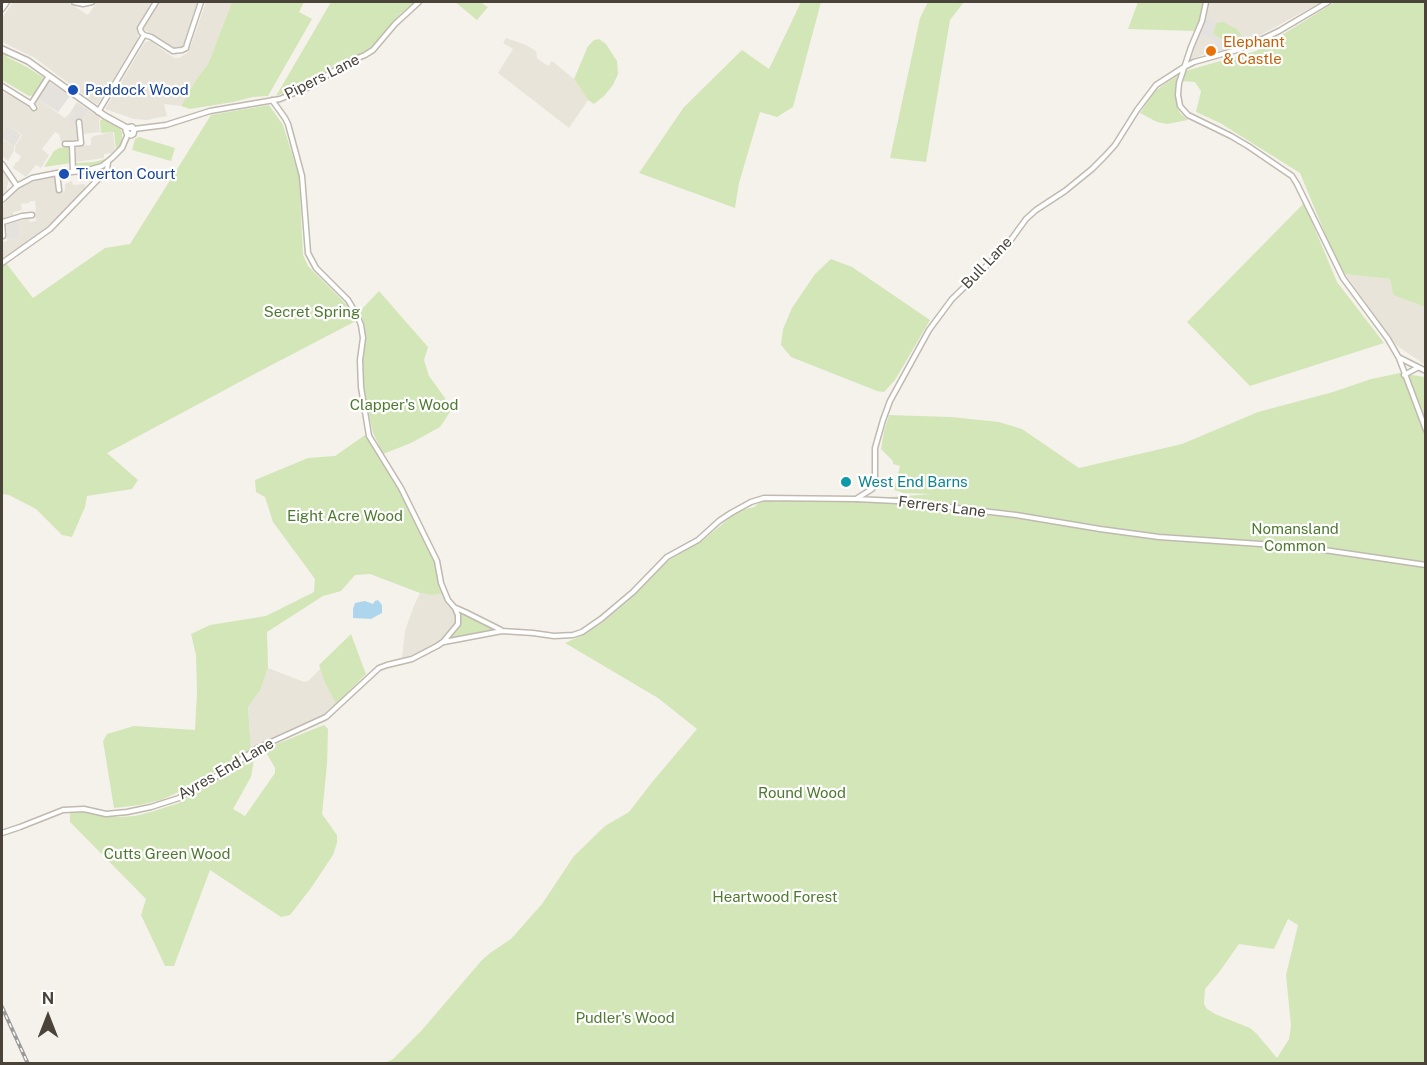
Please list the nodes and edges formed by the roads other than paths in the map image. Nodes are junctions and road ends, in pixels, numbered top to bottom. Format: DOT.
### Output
graph roads {
  1 [pos="7,2"];
  2 [pos="74,2"];
  3 [pos="92,2"];
  4 [pos="156,2"];
  5 [pos="201,2"];
  6 [pos="419,2"];
  7 [pos="1206,2"];
  8 [pos="1328,2"];
  9 [pos="2,9"];
  10 [pos="144,35"];
  11 [pos="2,49"];
  12 [pos="1184,67"];
  13 [pos="49,76"];
  14 [pos="2,86"];
  15 [pos="272,100"];
  16 [pos="98,112"];
  17 [pos="80,122"];
  18 [pos="134,129"];
  19 [pos="128,131"];
  20 [pos="65,144"];
  21 [pos="72,144"];
  22 [pos="108,162"];
  23 [pos="2,164"];
  24 [pos="57,172"];
  25 [pos="73,172"];
  26 [pos="17,186"];
  27 [pos="59,190"];
  28 [pos="2,200"];
  29 [pos="32,215"];
  30 [pos="2,222"];
  31 [pos="3,236"];
  32 [pos="2,263"];
  33 [pos="1399,358"];
  34 [pos="1417,368"];
  35 [pos="1425,371"];
  36 [pos="1404,375"];
  37 [pos="1425,430"];
  38 [pos="856,499"];
  39 [pos="1425,565"];
  40 [pos="455,608"];
  41 [pos="502,631"];
  42 [pos="444,642"];
  43 [pos="2,832"];
  1 -- 9 [label="street"];
  2 -- 3 [label="street"];
  4 -- 10 [label="street"];
  5 -- 10 [label="street"];
  6 -- 15 [label="street, Pipers Lane"];
  7 -- 12 [label="street"];
  8 -- 12 [label="street"];
  10 -- 16 [label="street"];
  11 -- 13 [label="street"];
  12 -- 33 [label="street"];
  12 -- 38 [label="street, Bull Lane"];
  13 -- 14 [label="street"];
  13 -- 16 [label="street"];
  15 -- 18 [label="street, Pipers Lane"];
  15 -- 40 [label="street"];
  16 -- 19 [label="street"];
  17 -- 21 [label="street"];
  18 -- 19 [label="street"];
  19 -- 22 [label="street"];
  20 -- 21 [label="street"];
  21 -- 25 [label="street"];
  22 -- 25 [label="street"];
  22 -- 32 [label="street"];
  23 -- 26 [label="street"];
  24 -- 25 [label="street"];
  24 -- 26 [label="street"];
  24 -- 27 [label="street"];
  26 -- 28 [label="street"];
  29 -- 30 [label="street"];
  30 -- 31 [label="street"];
  33 -- 34 [label="street"];
  33 -- 36 [label="street"];
  34 -- 35 [label="street"];
  34 -- 36 [label="street"];
  36 -- 37 [label="street"];
  38 -- 39 [label="street, Ferrers Lane"];
  38 -- 41 [label="street, Ferrers Lane"];
  40 -- 41 [label="street, Ferrers Lane"];
  40 -- 42 [label="street"];
  41 -- 42 [label="street, Ferrers Lane"];
  42 -- 43 [label="street, Ayres End Lane"];
}
